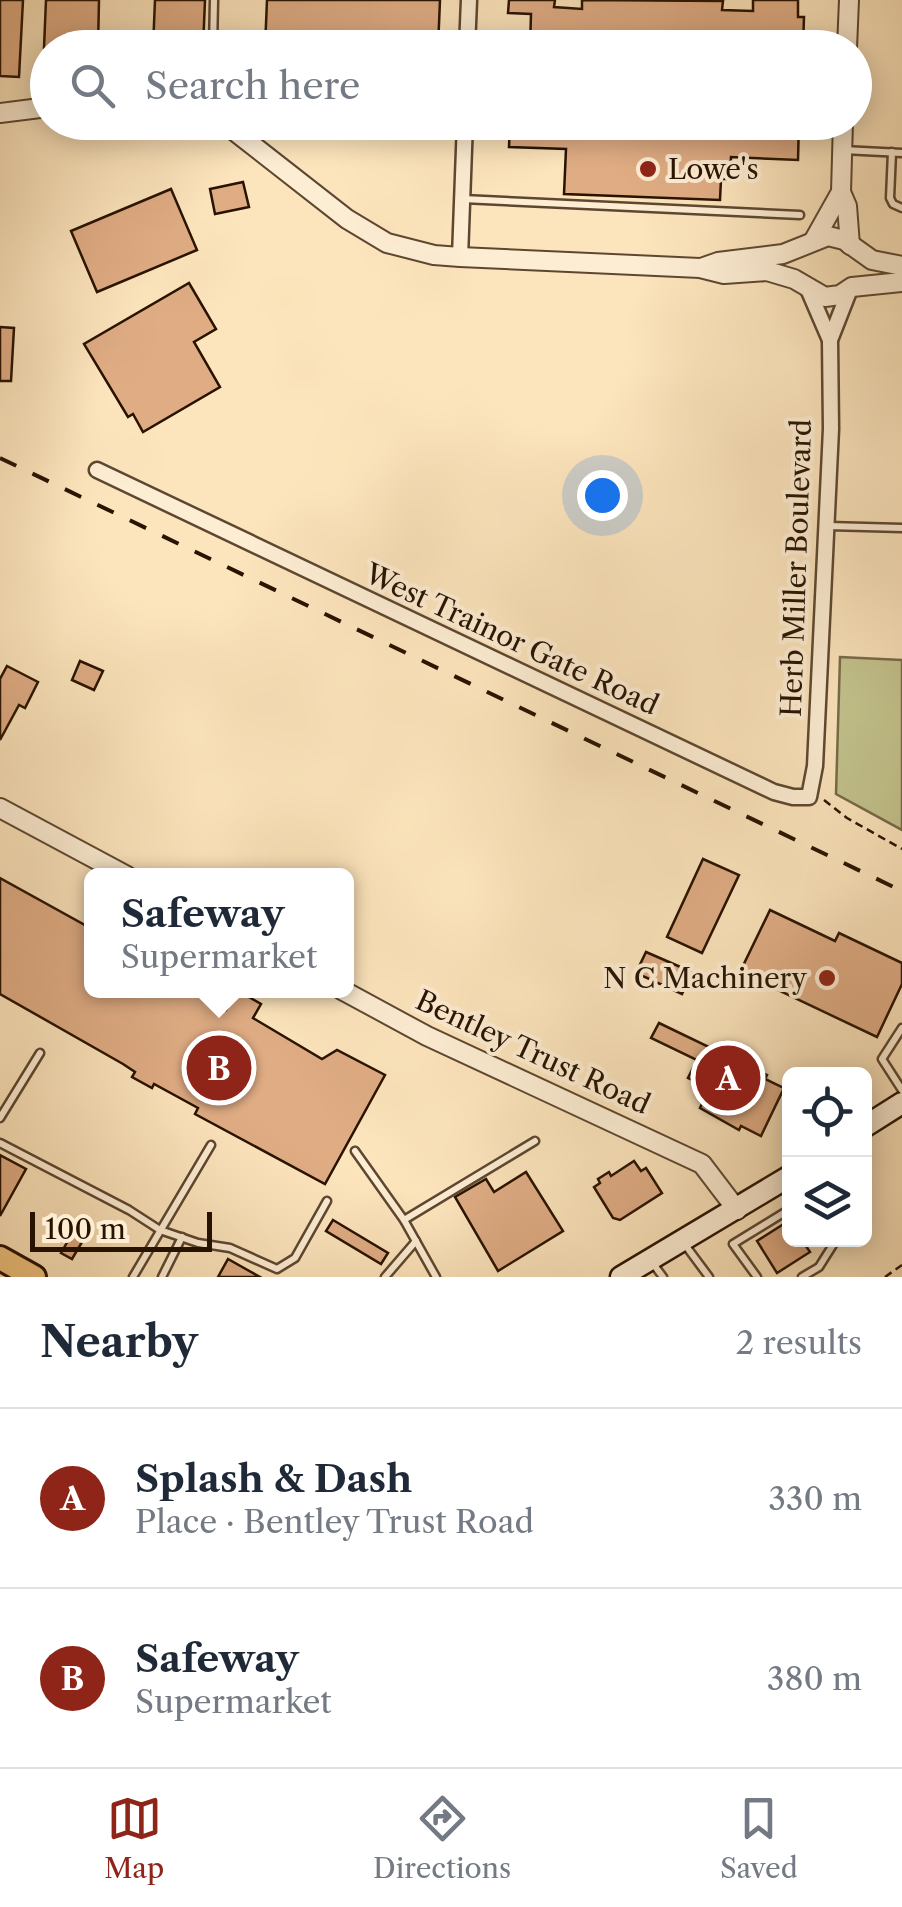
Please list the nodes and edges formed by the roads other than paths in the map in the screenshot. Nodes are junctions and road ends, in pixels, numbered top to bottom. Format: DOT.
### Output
graph roads {
  1 [pos="214,0"];
  2 [pos="469,0"];
  3 [pos="849,0"];
  4 [pos="213,30"];
  5 [pos="468,30"];
  6 [pos="848,30"];
  7 [pos="30,109"];
  8 [pos="0,113"];
  9 [pos="246,140"];
  10 [pos="464,140"];
  11 [pos="843,140"];
  12 [pos="842,150"];
  13 [pos="892,152"];
  14 [pos="902,153"];
  15 [pos="841,192"];
  16 [pos="462,199"];
  17 [pos="902,208"];
  18 [pos="800,215"];
  19 [pos="813,241"];
  20 [pos="850,245"];
  21 [pos="460,258"];
  22 [pos="902,266"];
  23 [pos="700,268"];
  24 [pos="902,282"];
  25 [pos="807,288"];
  26 [pos="851,288"];
  27 [pos="830,340"];
  28 [pos="97,470"];
  29 [pos="827,526"];
  30 [pos="902,528"];
  31 [pos="809,797"];
  32 [pos="0,808"];
  33 [pos="112,868"];
  34 [pos="354,996"];
  35 [pos="902,1028"];
  36 [pos="40,1053"];
  37 [pos="902,1090"];
  38 [pos="902,1103"];
  39 [pos="0,1118"];
  40 [pos="872,1122"];
  41 [pos="534,1141"];
  42 [pos="0,1143"];
  43 [pos="210,1145"];
  44 [pos="356,1151"];
  45 [pos="782,1181"];
  46 [pos="327,1200"];
  47 [pos="737,1210"];
  48 [pos="782,1215"];
  49 [pos="404,1220"];
  50 [pos="160,1230"];
  51 [pos="182,1237"];
  52 [pos="416,1241"];
  53 [pos="682,1241"];
  54 [pos="832,1247"];
  55 [pos="0,1258"];
  56 [pos="656,1268"];
  57 [pos="277,1273"];
  58 [pos="34,1277"];
  59 [pos="133,1277"];
  60 [pos="162,1277"];
  61 [pos="385,1277"];
  62 [pos="436,1277"];
  63 [pos="621,1277"];
  64 [pos="710,1277"];
  65 [pos="757,1277"];
  66 [pos="802,1277"];
  1 -- 4 [label="lane"];
  2 -- 5 [label="street"];
  3 -- 6 [label="street"];
  7 -- 8 [label="street"];
  9 -- 21 [label="street"];
  10 -- 16 [label="street"];
  11 -- 12 [label="street, Herb Miller Boulevard"];
  12 -- 13 [label="lane"];
  12 -- 15 [label="street, Herb Miller Boulevard"];
  13 -- 14 [label="lane"];
  13 -- 17 [label="lane"];
  15 -- 19 [label="street, Herb Miller Boulevard"];
  15 -- 20 [label="street, Herb Miller Boulevard"];
  16 -- 18 [label="lane"];
  16 -- 21 [label="street"];
  19 -- 20 [label="street"];
  19 -- 23 [label="street"];
  19 -- 25 [label="street, Herb Miller Boulevard"];
  20 -- 22 [label="street"];
  20 -- 26 [label="street, Herb Miller Boulevard"];
  21 -- 23 [label="street"];
  23 -- 25 [label="street"];
  24 -- 26 [label="street"];
  25 -- 26 [label="street"];
  25 -- 27 [label="street, Herb Miller Boulevard"];
  26 -- 27 [label="street, Herb Miller Boulevard"];
  27 -- 29 [label="street, Herb Miller Boulevard"];
  28 -- 31 [label="street, West Trainor Gate Road"];
  29 -- 30 [label="lane"];
  29 -- 31 [label="street, Herb Miller Boulevard"];
  32 -- 33 [label="street"];
  34 -- 47 [label="street, Bentley Trust Road"];
  35 -- 37 [label="lane"];
  36 -- 39 [label="lane"];
  38 -- 40 [label="main road"];
  41 -- 49 [label="lane"];
  42 -- 50 [label="lane"];
  43 -- 50 [label="lane"];
  44 -- 49 [label="lane"];
  45 -- 47 [label="main road"];
  46 -- 57 [label="lane"];
  47 -- 53 [label="main road"];
  48 -- 65 [label="lane"];
  49 -- 52 [label="lane"];
  50 -- 51 [label="lane"];
  50 -- 59 [label="lane"];
  51 -- 57 [label="lane"];
  51 -- 60 [label="lane"];
  52 -- 61 [label="lane"];
  52 -- 62 [label="lane"];
  53 -- 56 [label="main road"];
  53 -- 64 [label="lane"];
  54 -- 66 [label="lane"];
  55 -- 58 [label="main road"];
  56 -- 63 [label="main road"];
}
